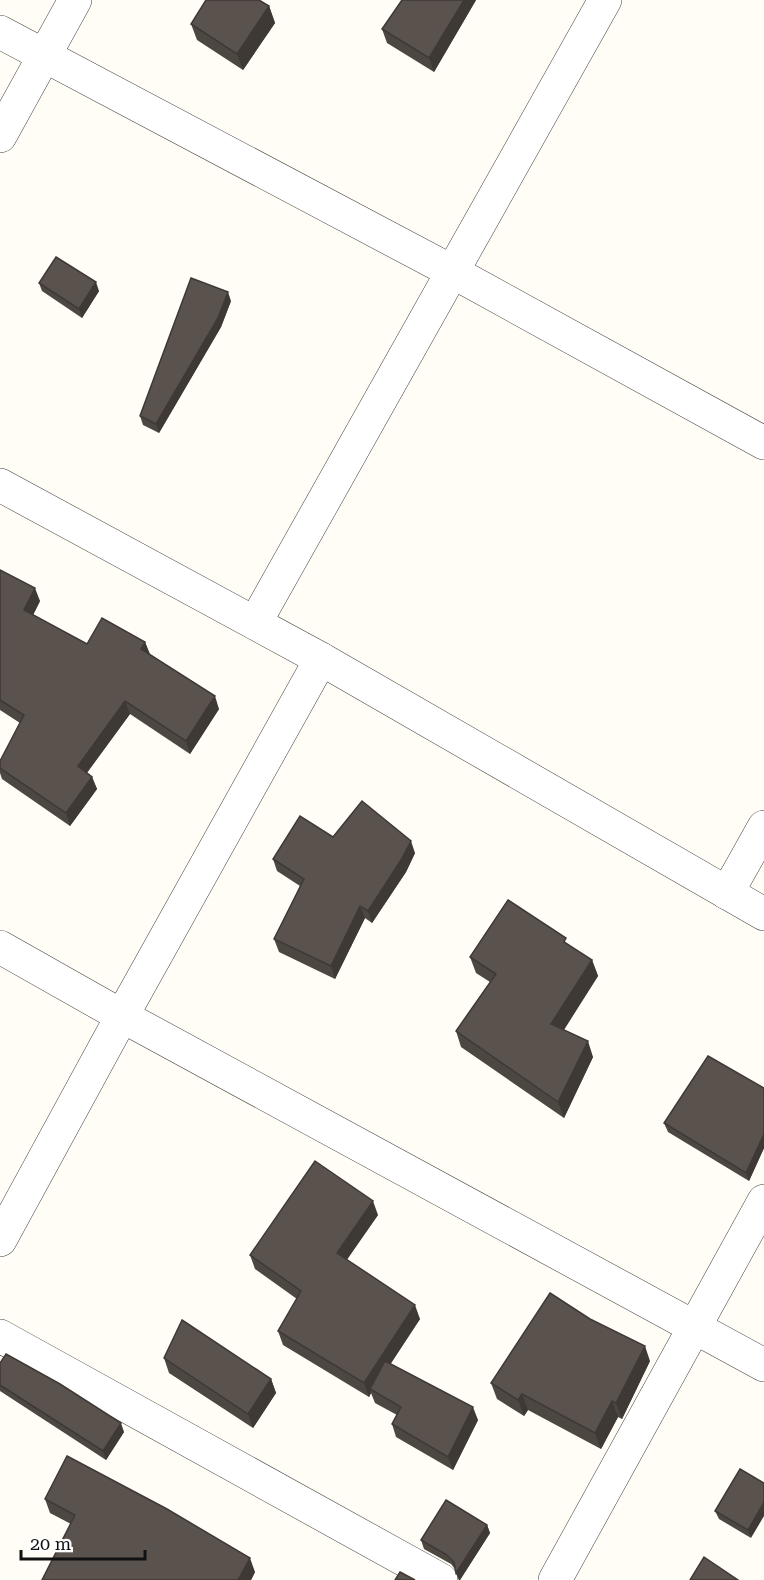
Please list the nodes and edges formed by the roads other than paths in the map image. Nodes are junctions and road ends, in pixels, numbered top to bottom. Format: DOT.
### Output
graph roads {
  1 [pos="75,0"];
  2 [pos="605,0"];
  3 [pos="0,32"];
  4 [pos="44,55"];
  5 [pos="0,136"];
  6 [pos="451,271"];
  7 [pos="764,443"];
  8 [pos="0,485"];
  9 [pos="255,623"];
  10 [pos="321,658"];
  11 [pos="764,827"];
  12 [pos="727,893"];
  13 [pos="764,914"];
  14 [pos="0,947"];
  15 [pos="122,1016"];
  16 [pos="764,1201"];
  17 [pos="0,1240"];
  18 [pos="695,1328"];
  19 [pos="0,1336"];
  20 [pos="764,1365"];
  21 [pos="441,1580"];
  22 [pos="555,1580"];
  1 -- 4 [label="street"];
  2 -- 6 [label="street"];
  3 -- 4 [label="street"];
  4 -- 5 [label="street"];
  4 -- 6 [label="street"];
  6 -- 7 [label="street"];
  6 -- 9 [label="street"];
  8 -- 9 [label="street"];
  9 -- 10 [label="street"];
  10 -- 12 [label="street"];
  10 -- 15 [label="street"];
  11 -- 12 [label="street"];
  12 -- 13 [label="street"];
  14 -- 15 [label="street"];
  15 -- 17 [label="street"];
  15 -- 18 [label="street"];
  16 -- 18 [label="street"];
  18 -- 20 [label="street"];
  18 -- 22 [label="street"];
  19 -- 21 [label="street"];
}
